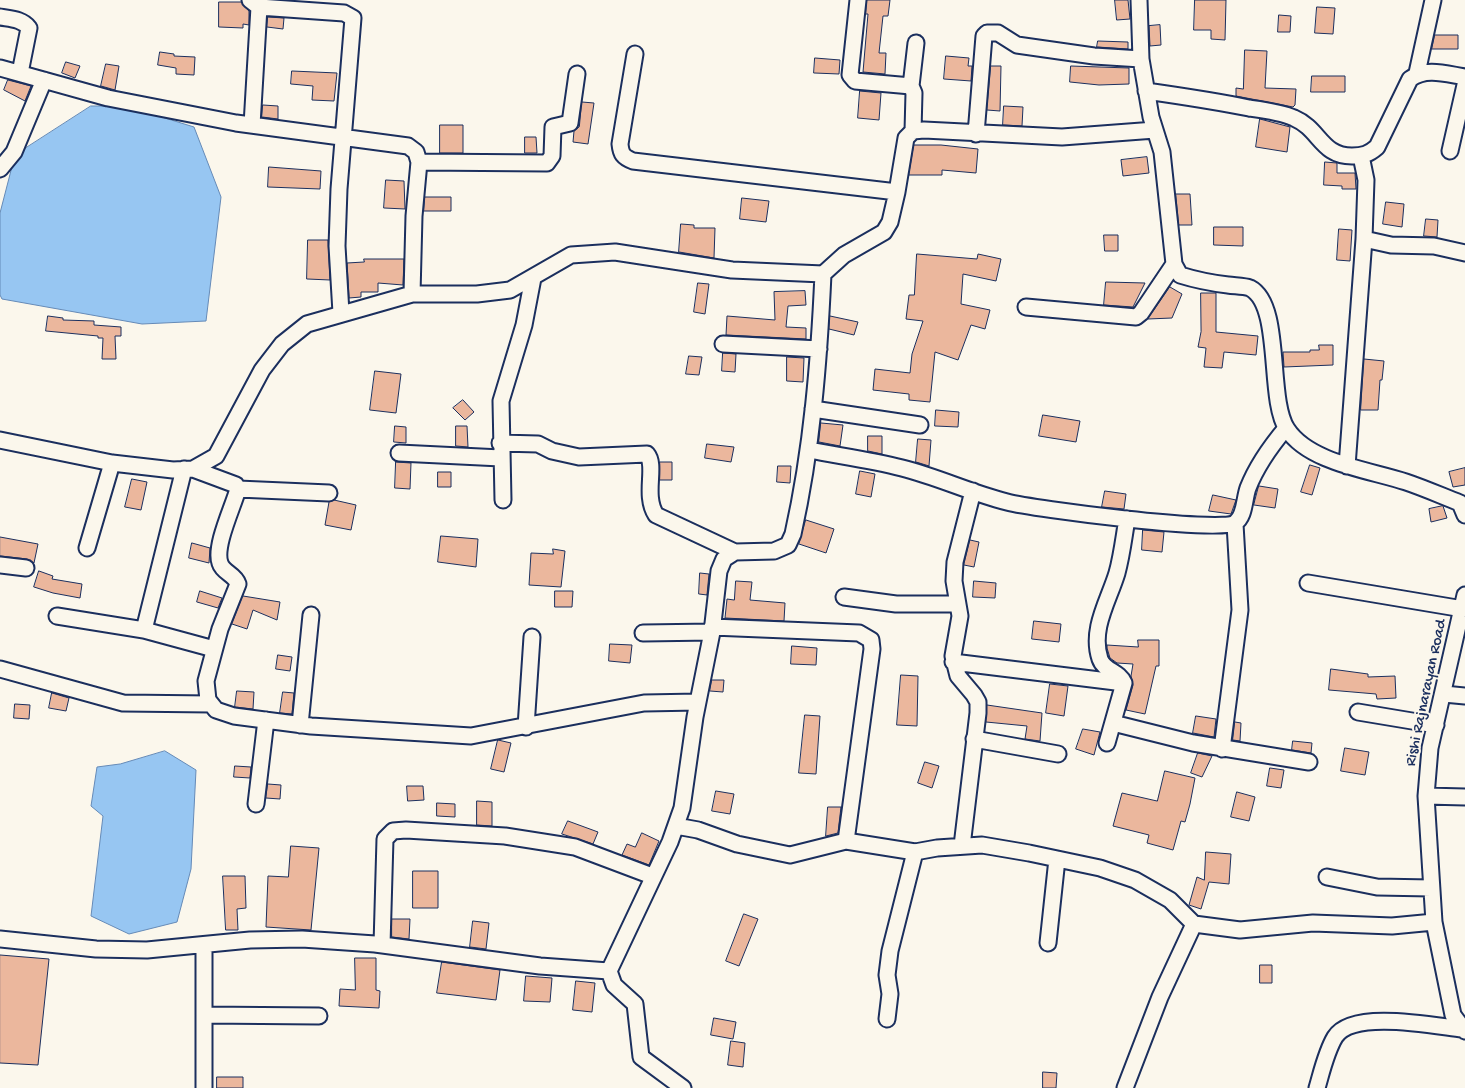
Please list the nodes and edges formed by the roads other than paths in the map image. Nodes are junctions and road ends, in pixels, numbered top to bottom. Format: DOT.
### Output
graph roads {
  1 [pos="858,0"];
  2 [pos="1139,0"];
  3 [pos="1433,0"];
  4 [pos="255,3"];
  5 [pos="0,17"];
  6 [pos="916,43"];
  7 [pos="635,54"];
  8 [pos="1141,59"];
  9 [pos="0,68"];
  10 [pos="20,73"];
  11 [pos="1417,73"];
  12 [pos="576,74"];
  13 [pos="1465,78"];
  14 [pos="44,80"];
  15 [pos="1465,85"];
  16 [pos="911,86"];
  17 [pos="1146,92"];
  18 [pos="252,125"];
  19 [pos="1155,130"];
  20 [pos="913,131"];
  21 [pos="976,134"];
  22 [pos="343,137"];
  23 [pos="1450,151"];
  24 [pos="1361,156"];
  25 [pos="418,162"];
  26 [pos="0,169"];
  27 [pos="897,192"];
  28 [pos="1364,239"];
  29 [pos="1465,253"];
  30 [pos="1174,264"];
  31 [pos="824,274"];
  32 [pos="533,278"];
  33 [pos="412,294"];
  34 [pos="1026,306"];
  35 [pos="341,313"];
  36 [pos="723,344"];
  37 [pos="819,349"];
  38 [pos="813,409"];
  39 [pos="920,425"];
  40 [pos="1286,428"];
  41 [pos="0,440"];
  42 [pos="501,450"];
  43 [pos="809,450"];
  44 [pos="400,454"];
  45 [pos="112,463"];
  46 [pos="1347,466"];
  47 [pos="189,469"];
  48 [pos="238,489"];
  49 [pos="974,491"];
  50 [pos="1465,492"];
  51 [pos="329,493"];
  52 [pos="1448,498"];
  53 [pos="503,500"];
  54 [pos="1465,515"];
  55 [pos="1127,519"];
  56 [pos="1235,524"];
  57 [pos="87,548"];
  58 [pos="735,552"];
  59 [pos="0,565"];
  60 [pos="26,568"];
  61 [pos="1308,583"];
  62 [pos="844,596"];
  63 [pos="1464,602"];
  64 [pos="958,604"];
  65 [pos="312,615"];
  66 [pos="56,616"];
  67 [pos="144,630"];
  68 [pos="712,630"];
  69 [pos="644,633"];
  70 [pos="532,637"];
  71 [pos="214,649"];
  72 [pos="953,662"];
  73 [pos="0,669"];
  74 [pos="1124,683"];
  75 [pos="1444,694"];
  76 [pos="1465,696"];
  77 [pos="698,702"];
  78 [pos="211,704"];
  79 [pos="1358,712"];
  80 [pos="266,720"];
  81 [pos="1113,723"];
  82 [pos="300,725"];
  83 [pos="1436,725"];
  84 [pos="526,727"];
  85 [pos="974,739"];
  86 [pos="1107,743"];
  87 [pos="1222,749"];
  88 [pos="1058,754"];
  89 [pos="1309,762"];
  90 [pos="1426,796"];
  91 [pos="1465,797"];
  92 [pos="256,804"];
  93 [pos="676,826"];
  94 [pos="846,841"];
  95 [pos="962,846"];
  96 [pos="915,852"];
  97 [pos="1056,859"];
  98 [pos="652,876"];
  99 [pos="1326,877"];
  100 [pos="1431,888"];
  101 [pos="1434,922"];
  102 [pos="1194,924"];
  103 [pos="0,939"];
  104 [pos="1048,943"];
  105 [pos="382,944"];
  106 [pos="204,946"];
  107 [pos="609,971"];
  108 [pos="204,1015"];
  109 [pos="319,1016"];
  110 [pos="887,1019"];
  111 [pos="1464,1030"];
  112 [pos="204,1088"];
  113 [pos="683,1088"];
  114 [pos="1125,1088"];
  115 [pos="1317,1088"];
  1 -- 16 [label="street"];
  2 -- 8 [label="street"];
  3 -- 11 [label="street"];
  4 -- 18 [label="street"];
  4 -- 22 [label="street"];
  5 -- 10 [label="street"];
  6 -- 16 [label="street"];
  7 -- 27 [label="street"];
  8 -- 17 [label="street"];
  8 -- 21 [label="street"];
  9 -- 10 [label="street"];
  10 -- 14 [label="street"];
  11 -- 13 [label="street"];
  11 -- 24 [label="street"];
  12 -- 25 [label="street"];
  14 -- 18 [label="street"];
  14 -- 26 [label="street"];
  15 -- 23 [label="street"];
  16 -- 20 [label="street"];
  17 -- 19 [label="street"];
  17 -- 24 [label="street"];
  18 -- 22 [label="street"];
  19 -- 21 [label="street"];
  19 -- 30 [label="street"];
  20 -- 21 [label="street"];
  20 -- 27 [label="street"];
  22 -- 25 [label="street"];
  22 -- 35 [label="street"];
  24 -- 28 [label="street"];
  25 -- 33 [label="street"];
  27 -- 31 [label="street"];
  28 -- 29 [label="street"];
  28 -- 46 [label="street"];
  30 -- 34 [label="street"];
  30 -- 40 [label="street"];
  31 -- 32 [label="street"];
  31 -- 37 [label="street"];
  32 -- 33 [label="street"];
  32 -- 42 [label="street"];
  33 -- 35 [label="street"];
  35 -- 47 [label="street"];
  36 -- 37 [label="street"];
  37 -- 38 [label="street"];
  38 -- 39 [label="street"];
  38 -- 43 [label="street"];
  40 -- 46 [label="street"];
  40 -- 56 [label="street"];
  41 -- 45 [label="street"];
  42 -- 44 [label="street"];
  42 -- 53 [label="street"];
  42 -- 58 [label="street"];
  43 -- 49 [label="street"];
  43 -- 58 [label="street"];
  45 -- 47 [label="street"];
  45 -- 57 [label="street"];
  46 -- 52 [label="street"];
  47 -- 48 [label="street"];
  47 -- 67 [label="street"];
  48 -- 51 [label="street"];
  48 -- 71 [label="street"];
  49 -- 55 [label="street"];
  49 -- 64 [label="street"];
  50 -- 52 [label="street"];
  52 -- 54 [label="street"];
  55 -- 56 [label="street"];
  55 -- 74 [label="street"];
  56 -- 87 [label="street"];
  58 -- 68 [label="street"];
  59 -- 60 [label="street"];
  61 -- 63 [label="street"];
  62 -- 64 [label="street"];
  63 -- 75 [label="street, Rishi Rajnarayan Road"];
  64 -- 72 [label="street"];
  65 -- 82 [label="street"];
  66 -- 67 [label="street"];
  67 -- 71 [label="street"];
  68 -- 69 [label="street"];
  68 -- 77 [label="street"];
  68 -- 94 [label="street"];
  70 -- 84 [label="street"];
  71 -- 78 [label="street"];
  72 -- 74 [label="street"];
  72 -- 85 [label="street"];
  73 -- 78 [label="street"];
  74 -- 81 [label="street"];
  75 -- 76 [label="street"];
  75 -- 83 [label="street, Rishi Rajnarayan Road"];
  77 -- 84 [label="street"];
  77 -- 93 [label="street"];
  78 -- 80 [label="street"];
  79 -- 83 [label="street"];
  80 -- 82 [label="street"];
  80 -- 92 [label="street"];
  81 -- 86 [label="street"];
  81 -- 87 [label="street"];
  82 -- 84 [label="street"];
  83 -- 90 [label="street, Rishi Rajnarayan Road"];
  85 -- 88 [label="street"];
  85 -- 95 [label="street"];
  87 -- 89 [label="street"];
  90 -- 91 [label="street"];
  90 -- 100 [label="street, Rishi Rajnarayan Road"];
  93 -- 94 [label="street"];
  93 -- 98 [label="street"];
  94 -- 96 [label="street"];
  95 -- 96 [label="street"];
  95 -- 97 [label="street"];
  96 -- 110 [label="street"];
  97 -- 102 [label="street"];
  97 -- 104 [label="street"];
  98 -- 105 [label="street"];
  98 -- 107 [label="street"];
  99 -- 100 [label="street"];
  100 -- 101 [label="street, Rishi Rajnarayan Road"];
  101 -- 102 [label="street"];
  101 -- 111 [label="street, Rishi Rajnarayan Road"];
  102 -- 114 [label="street"];
  103 -- 106 [label="street"];
  105 -- 106 [label="street"];
  105 -- 107 [label="street"];
  106 -- 108 [label="street"];
  107 -- 113 [label="street"];
  108 -- 109 [label="street"];
  108 -- 112 [label="street"];
  111 -- 115 [label="street"];
}
